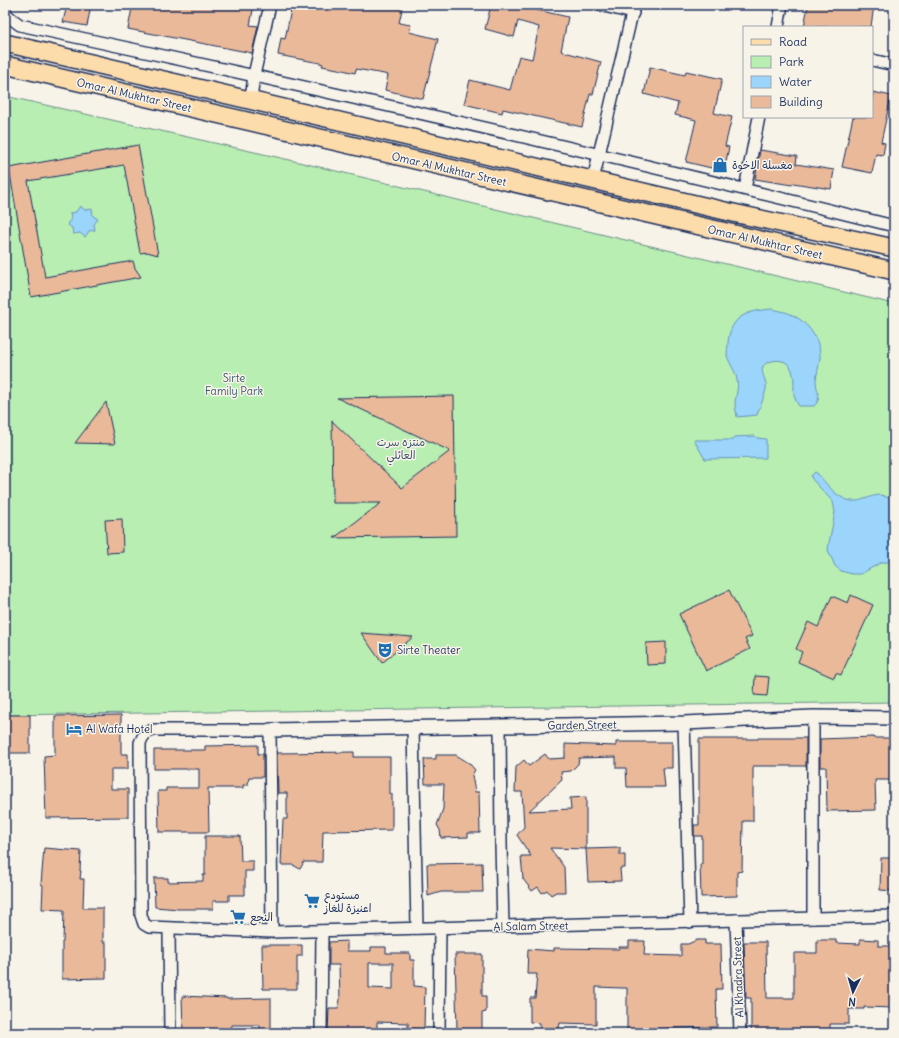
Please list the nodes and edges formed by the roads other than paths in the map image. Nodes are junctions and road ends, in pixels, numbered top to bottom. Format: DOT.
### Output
graph roads {
  1 [pos="270,5"];
  2 [pos="600,5"];
  3 [pos="782,5"];
  4 [pos="633,9"];
  5 [pos="5,11"];
  6 [pos="778,26"];
  7 [pos="6,43"];
  8 [pos="873,60"];
  9 [pos="894,65"];
  10 [pos="9,66"];
  11 [pos="254,75"];
  12 [pos="251,100"];
  13 [pos="759,118"];
  14 [pos="599,154"];
  15 [pos="593,180"];
  16 [pos="745,189"];
  17 [pos="894,226"];
  18 [pos="894,248"];
  19 [pos="894,271"];
  20 [pos="813,717"];
  21 [pos="894,718"];
  22 [pos="684,723"];
  23 [pos="500,726"];
  24 [pos="412,727"];
  25 [pos="270,730"];
  26 [pos="894,916"];
  27 [pos="812,918"];
  28 [pos="736,920"];
  29 [pos="690,922"];
  30 [pos="503,926"];
  31 [pos="417,928"];
  32 [pos="440,928"];
  33 [pos="169,929"];
  34 [pos="322,931"];
  35 [pos="272,932"];
  36 [pos="170,1033"];
  37 [pos="321,1033"];
  38 [pos="439,1033"];
  39 [pos="740,1033"];
  1 -- 11 [label="street"];
  2 -- 4 [label="street"];
  3 -- 6 [label="street"];
  4 -- 14 [label="street"];
  5 -- 11 [label="street"];
  7 -- 12 [label="main road"];
  8 -- 9 [label="street"];
  10 -- 19 [label="main road, Omar Al Mukhtar Street"];
  11 -- 12 [label="street"];
  11 -- 14 [label="street"];
  12 -- 15 [label="main road"];
  13 -- 16 [label="street"];
  14 -- 15 [label="street"];
  14 -- 16 [label="street"];
  15 -- 18 [label="main road"];
  16 -- 17 [label="street"];
  20 -- 21 [label="street, Garden Street"];
  20 -- 22 [label="street, Garden Street"];
  20 -- 27 [label="street"];
  22 -- 23 [label="street, Garden Street"];
  22 -- 29 [label="street"];
  23 -- 24 [label="street, Garden Street"];
  23 -- 30 [label="street"];
  24 -- 25 [label="street, Garden Street"];
  24 -- 31 [label="street"];
  25 -- 33 [label="street, Al Salam Street"];
  25 -- 35 [label="street"];
  26 -- 27 [label="street, Al Salam Street"];
  27 -- 28 [label="street, Al Salam Street"];
  28 -- 29 [label="street, Al Salam Street"];
  28 -- 39 [label="street, Al Khadra Street"];
  29 -- 30 [label="street, Al Salam Street"];
  30 -- 32 [label="street, Al Salam Street"];
  31 -- 32 [label="street, Al Salam Street"];
  31 -- 34 [label="street, Al Salam Street"];
  32 -- 38 [label="street"];
  33 -- 35 [label="street, Al Salam Street"];
  33 -- 36 [label="street"];
  34 -- 35 [label="street, Al Salam Street"];
  34 -- 37 [label="street"];
}
